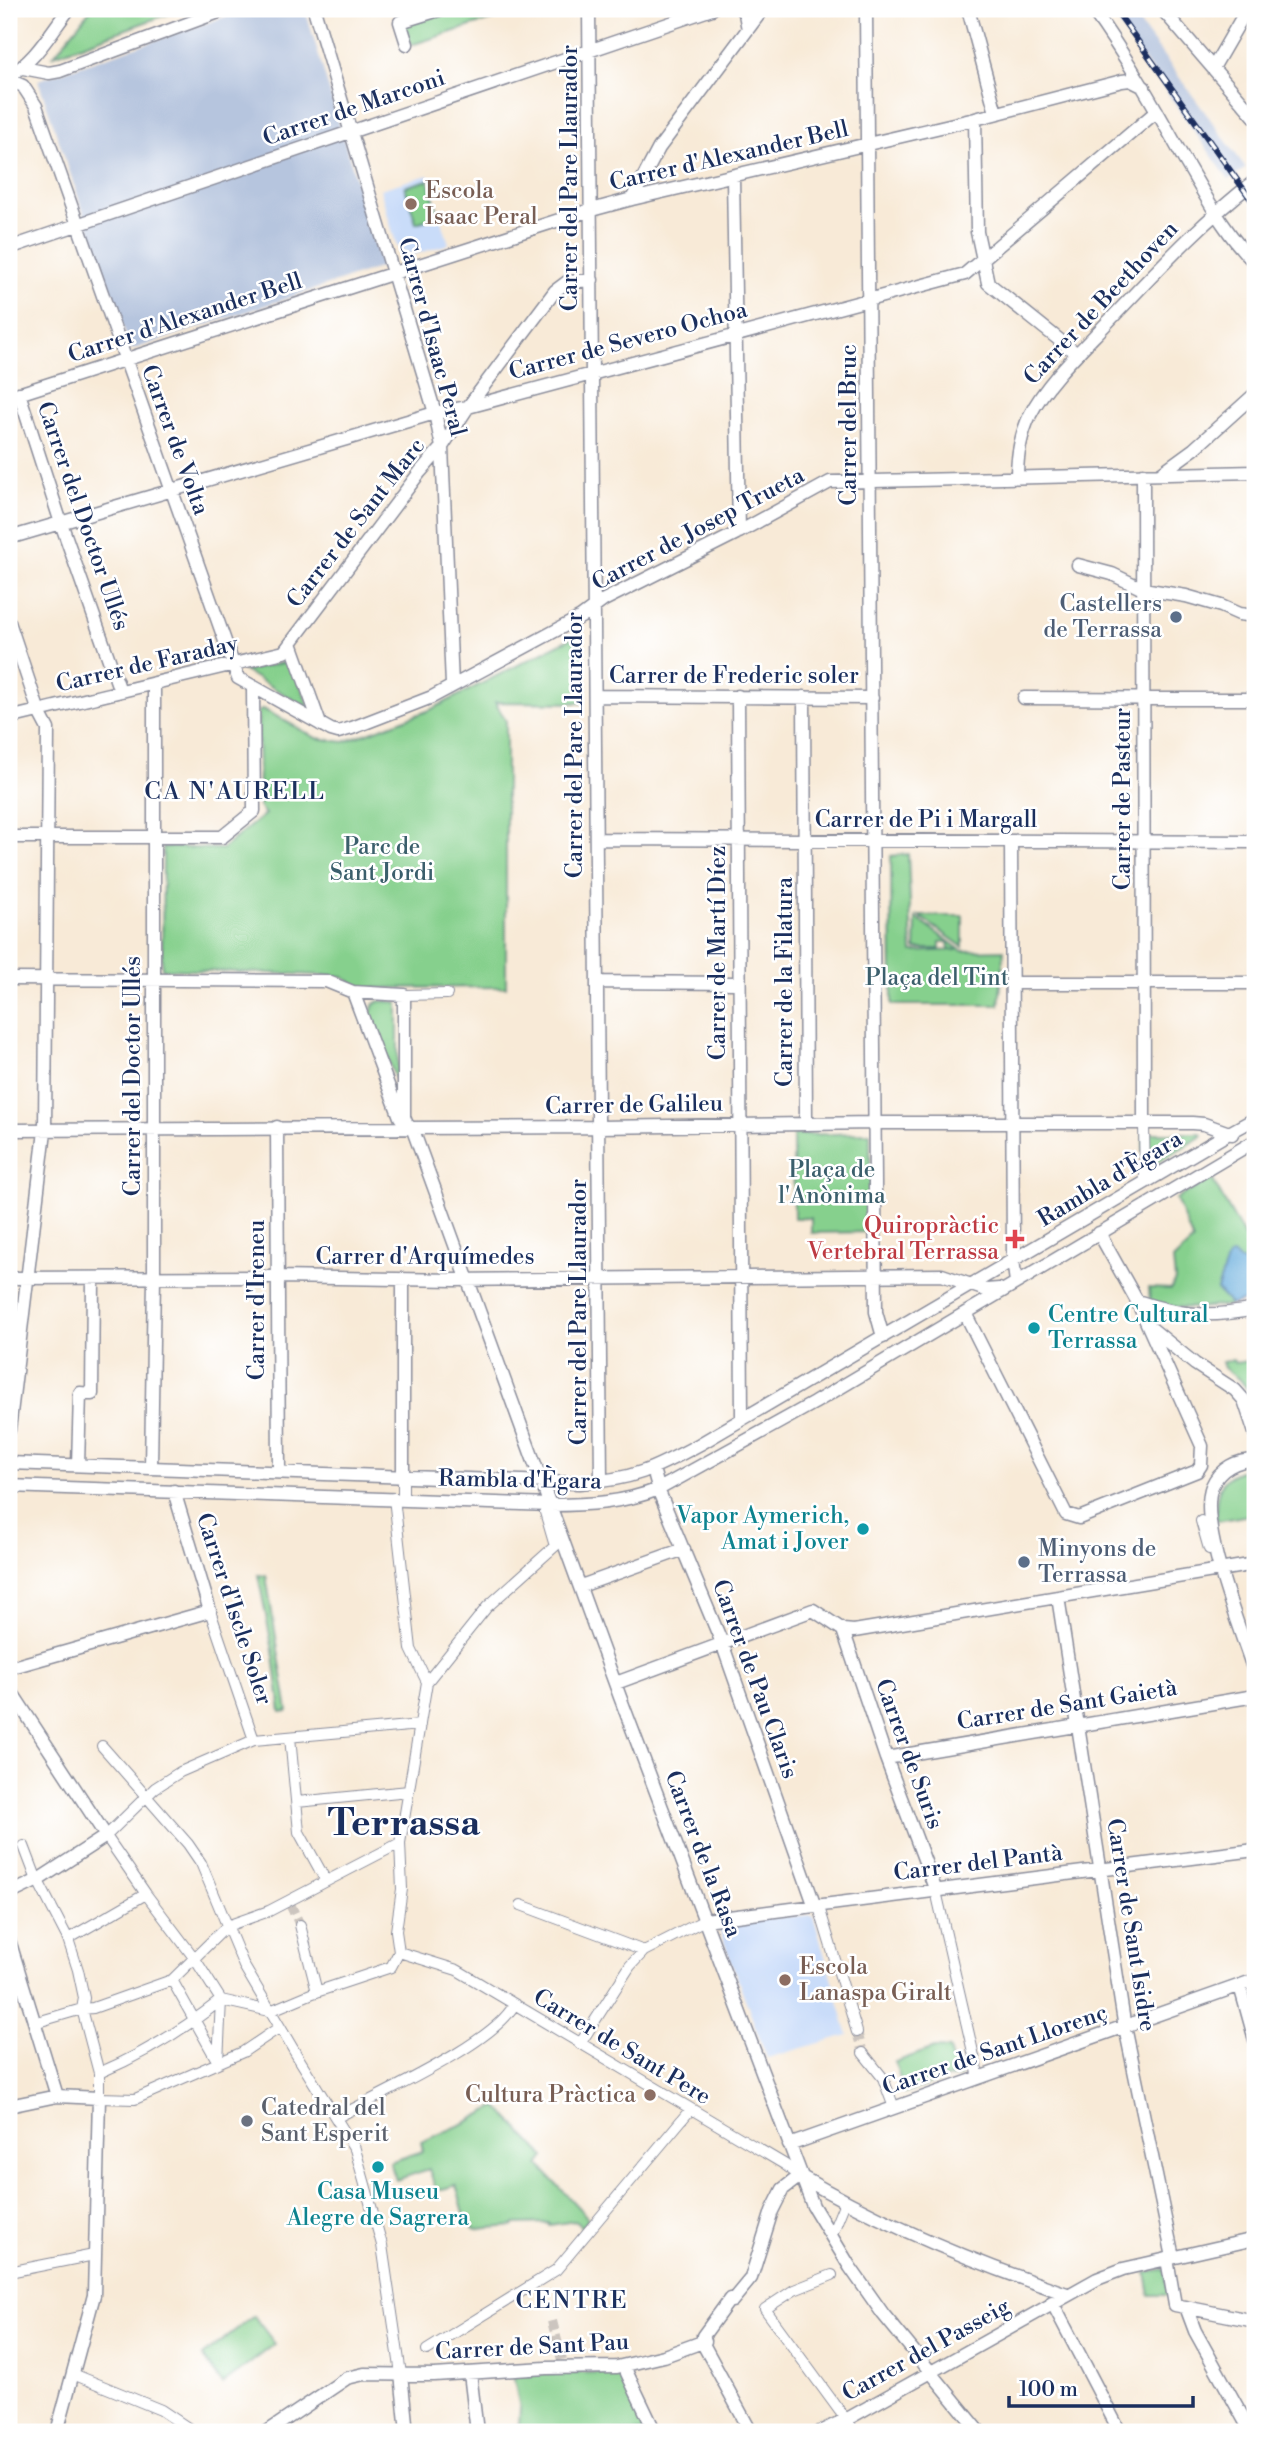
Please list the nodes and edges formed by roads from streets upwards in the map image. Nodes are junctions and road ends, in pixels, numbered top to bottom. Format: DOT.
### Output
graph roads {
  1 [pos="69,9"];
  2 [pos="227,9"];
  3 [pos="314,9"];
  4 [pos="442,9"];
  5 [pos="589,9"];
  6 [pos="712,9"];
  7 [pos="741,9"];
  8 [pos="763,9"];
  9 [pos="866,9"];
  10 [pos="968,9"];
  11 [pos="1092,9"];
  12 [pos="1162,9"];
  13 [pos="1247,9"];
  14 [pos="748,29"];
  15 [pos="407,44"];
  16 [pos="590,51"];
  17 [pos="23,68"];
  18 [pos="1213,68"];
  19 [pos="9,78"];
  20 [pos="1143,88"];
  21 [pos="1157,111"];
  22 [pos="996,113"];
  23 [pos="1255,117"];
  24 [pos="975,119"];
  25 [pos="352,131"];
  26 [pos="868,144"];
  27 [pos="733,176"];
  28 [pos="1255,181"];
  29 [pos="632,199"];
  30 [pos="591,210"];
  31 [pos="1216,214"];
  32 [pos="76,223"];
  33 [pos="9,248"];
  34 [pos="982,260"];
  35 [pos="1255,263"];
  36 [pos="393,272"];
  37 [pos="592,280"];
  38 [pos="869,298"];
  39 [pos="736,334"];
  40 [pos="1077,354"];
  41 [pos="124,360"];
  42 [pos="593,374"];
  43 [pos="1255,394"];
  44 [pos="14,395"];
  45 [pos="468,407"];
  46 [pos="435,414"];
  47 [pos="442,447"];
  48 [pos="1194,449"];
  49 [pos="1209,472"];
  50 [pos="1255,472"];
  51 [pos="1161,473"];
  52 [pos="1143,474"];
  53 [pos="1017,477"];
  54 [pos="871,481"];
  55 [pos="172,492"];
  56 [pos="61,523"];
  57 [pos="738,532"];
  58 [pos="9,538"];
  59 [pos="1078,565"];
  60 [pos="1143,590"];
  61 [pos="595,608"];
  62 [pos="1255,616"];
  63 [pos="9,622"];
  64 [pos="291,643"];
  65 [pos="232,666"];
  66 [pos="154,684"];
  67 [pos="452,685"];
  68 [pos="253,688"];
  69 [pos="120,691"];
  70 [pos="595,696"];
  71 [pos="738,696"];
  72 [pos="804,697"];
  73 [pos="872,698"];
  74 [pos="1024,698"];
  75 [pos="1143,699"];
  76 [pos="1255,699"];
  77 [pos="39,712"];
  78 [pos="9,718"];
  79 [pos="320,724"];
  80 [pos="9,837"];
  81 [pos="155,837"];
  82 [pos="46,838"];
  83 [pos="597,839"];
  84 [pos="738,839"];
  85 [pos="805,840"];
  86 [pos="874,840"];
  87 [pos="1011,841"];
  88 [pos="1144,842"];
  89 [pos="1255,842"];
  90 [pos="9,979"];
  91 [pos="154,979"];
  92 [pos="46,980"];
  93 [pos="598,982"];
  94 [pos="738,983"];
  95 [pos="1013,983"];
  96 [pos="1144,983"];
  97 [pos="1255,984"];
  98 [pos="353,992"];
  99 [pos="447,994"];
  100 [pos="404,995"];
  101 [pos="874,1123"];
  102 [pos="1012,1123"];
  103 [pos="806,1124"];
  104 [pos="1144,1124"];
  105 [pos="741,1125"];
  106 [pos="1255,1125"];
  107 [pos="277,1127"];
  108 [pos="408,1127"];
  109 [pos="599,1127"];
  110 [pos="153,1128"];
  111 [pos="9,1130"];
  112 [pos="45,1131"];
  113 [pos="1228,1133"];
  114 [pos="1255,1141"];
  115 [pos="1221,1161"];
  116 [pos="1145,1183"];
  117 [pos="1100,1233"];
  118 [pos="1013,1260"];
  119 [pos="876,1276"];
  120 [pos="278,1277"];
  121 [pos="9,1278"];
  122 [pos="28,1278"];
  123 [pos="154,1278"];
  124 [pos="741,1278"];
  125 [pos="93,1279"];
  126 [pos="403,1279"];
  127 [pos="600,1279"];
  128 [pos="466,1280"];
  129 [pos="973,1284"];
  130 [pos="1011,1285"];
  131 [pos="1137,1301"];
  132 [pos="1255,1309"];
  133 [pos="965,1313"];
  134 [pos="884,1337"];
  135 [pos="742,1419"];
  136 [pos="9,1430"];
  137 [pos="1255,1433"];
  138 [pos="1255,1460"];
  139 [pos="9,1463"];
  140 [pos="78,1465"];
  141 [pos="151,1467"];
  142 [pos="653,1469"];
  143 [pos="279,1472"];
  144 [pos="403,1476"];
  145 [pos="541,1482"];
  146 [pos="601,1482"];
  147 [pos="9,1486"];
  148 [pos="659,1489"];
  149 [pos="174,1491"];
  150 [pos="399,1499"];
  151 [pos="547,1508"];
  152 [pos="1201,1521"];
  153 [pos="561,1544"];
  154 [pos="684,1549"];
  155 [pos="1209,1549"];
  156 [pos="1255,1564"];
  157 [pos="1221,1570"];
  158 [pos="581,1586"];
  159 [pos="1058,1597"];
  160 [pos="210,1611"];
  161 [pos="843,1630"];
  162 [pos="722,1643"];
  163 [pos="9,1668"];
  164 [pos="1255,1674"];
  165 [pos="427,1682"];
  166 [pos="616,1683"];
  167 [pos="9,1688"];
  168 [pos="1255,1696"];
  169 [pos="420,1725"];
  170 [pos="1078,1725"];
  171 [pos="290,1737"];
  172 [pos="254,1740"];
  173 [pos="102,1746"];
  174 [pos="886,1758"];
  175 [pos="409,1791"];
  176 [pos="145,1797"];
  177 [pos="297,1802"];
  178 [pos="101,1837"];
  179 [pos="400,1843"];
  180 [pos="24,1846"];
  181 [pos="1255,1850"];
  182 [pos="1101,1869"];
  183 [pos="38,1880"];
  184 [pos="326,1881"];
  185 [pos="936,1891"];
  186 [pos="9,1894"];
  187 [pos="146,1894"];
  188 [pos="816,1904"];
  189 [pos="521,1905"];
  190 [pos="705,1920"];
  191 [pos="228,1924"];
  192 [pos="300,1925"];
  193 [pos="68,1939"];
  194 [pos="9,1940"];
  195 [pos="644,1951"];
  196 [pos="400,1952"];
  197 [pos="194,1957"];
  198 [pos="172,1980"];
  199 [pos="1255,1980"];
  200 [pos="1240,1986"];
  201 [pos="317,1992"];
  202 [pos="221,2000"];
  203 [pos="514,2005"];
  204 [pos="82,2009"];
  205 [pos="275,2009"];
  206 [pos="34,2022"];
  207 [pos="193,2022"];
  208 [pos="1125,2026"];
  209 [pos="280,2027"];
  210 [pos="857,2032"];
  211 [pos="1255,2040"];
  212 [pos="580,2044"];
  213 [pos="863,2053"];
  214 [pos="215,2064"];
  215 [pos="99,2073"];
  216 [pos="979,2078"];
  217 [pos="57,2096"];
  218 [pos="99,2098"];
  219 [pos="893,2105"];
  220 [pos="9,2106"];
  221 [pos="690,2110"];
  222 [pos="336,2118"];
  223 [pos="789,2145"];
  224 [pos="800,2176"];
  225 [pos="845,2202"];
  226 [pos="832,2234"];
  227 [pos="1255,2239"];
  228 [pos="94,2255"];
  229 [pos="1170,2258"];
  230 [pos="9,2272"];
  231 [pos="832,2275"];
  232 [pos="1067,2294"];
  233 [pos="1052,2302"];
  234 [pos="1181,2306"];
  235 [pos="1255,2320"];
  236 [pos="704,2341"];
  237 [pos="427,2350"];
  238 [pos="626,2366"];
  239 [pos="930,2372"];
  240 [pos="470,2373"];
  241 [pos="73,2374"];
  242 [pos="401,2374"];
  243 [pos="846,2419"];
  244 [pos="57,2432"];
  245 [pos="194,2432"];
  246 [pos="267,2432"];
  247 [pos="407,2432"];
  248 [pos="477,2432"];
  249 [pos="655,2432"];
  250 [pos="751,2432"];
  251 [pos="820,2432"];
  252 [pos="855,2432"];
  253 [pos="980,2432"];
  254 [pos="1120,2432"];
  255 [pos="1251,2432"];
  1 -- 17 [label="street"];
  2 -- 17 [label="street"];
  3 -- 25 [label="street, Carrer d'Isaac Peral"];
  4 -- 15 [label="street"];
  5 -- 16 [label="street, Carrer del Pare Llaurador"];
  6 -- 16 [label="street, Carrer de Marconi"];
  7 -- 14 [label="street"];
  8 -- 14 [label="street"];
  9 -- 26 [label="street, Carrer del Bruc"];
  10 -- 22 [label="street"];
  11 -- 20 [label="street"];
  12 -- 18 [label="street"];
  13 -- 18 [label="street"];
  14 -- 29 [label="street"];
  16 -- 25 [label="street, Carrer de Marconi"];
  16 -- 30 [label="street, Carrer del Pare Llaurador"];
  17 -- 19 [label="street"];
  18 -- 23 [label="street"];
  19 -- 32 [label="street, Carrer de Volta"];
  20 -- 21 [label="street"];
  20 -- 22 [label="street, Carrer d'Alexander Bell"];
  21 -- 31 [label="street"];
  21 -- 34 [label="street, Carrer de Severo Ochoa"];
  22 -- 24 [label="street, Carrer d'Alexander Bell"];
  24 -- 26 [label="street, Carrer d'Alexander Bell"];
  24 -- 34 [label="street"];
  25 -- 32 [label="street, Carrer de Marconi"];
  25 -- 36 [label="street, Carrer d'Isaac Peral"];
  26 -- 27 [label="street, Carrer d'Alexander Bell"];
  26 -- 38 [label="street, Carrer del Bruc"];
  27 -- 29 [label="street, Carrer d'Alexander Bell"];
  27 -- 39 [label="street"];
  28 -- 31 [label="street, Carrer de Beethoven"];
  29 -- 30 [label="street, Carrer d'Alexander Bell"];
  30 -- 36 [label="street, Carrer d'Alexander Bell"];
  30 -- 37 [label="street, Carrer del Pare Llaurador"];
  31 -- 35 [label="street"];
  31 -- 40 [label="street, Carrer de Beethoven"];
  32 -- 33 [label="street, Carrer de Marconi"];
  32 -- 41 [label="street, Carrer de Volta"];
  34 -- 38 [label="street, Carrer de Severo Ochoa"];
  34 -- 40 [label="street"];
  36 -- 41 [label="street, Carrer d'Alexander Bell"];
  36 -- 46 [label="street, Carrer d'Isaac Peral"];
  37 -- 42 [label="street, Carrer del Pare Llaurador"];
  37 -- 45 [label="street, Carrer de Sant Marc"];
  38 -- 39 [label="street, Carrer de Severo Ochoa"];
  38 -- 54 [label="street, Carrer del Bruc"];
  39 -- 42 [label="street, Carrer de Severo Ochoa"];
  39 -- 57 [label="street"];
  40 -- 53 [label="street, Carrer de Beethoven"];
  41 -- 44 [label="street, Carrer d'Alexander Bell"];
  41 -- 55 [label="street, Carrer de Volta"];
  42 -- 45 [label="street, Carrer de Severo Ochoa"];
  42 -- 61 [label="street, Carrer del Pare Llaurador"];
  43 -- 48 [label="street"];
  44 -- 56 [label="street, Carrer del Doctor Ullés"];
  45 -- 46 [label="street, Carrer de Severo Ochoa"];
  45 -- 47 [label="street, Carrer de Sant Marc"];
  46 -- 47 [label="street, Carrer d'Isaac Peral"];
  46 -- 55 [label="street, Carrer de Severo Ochoa"];
  47 -- 64 [label="street, Carrer de Sant Marc"];
  47 -- 67 [label="street, Carrer d'Isaac Peral"];
  48 -- 49 [label="street"];
  48 -- 51 [label="street"];
  49 -- 50 [label="street, Carrer de Josep Trueta"];
  49 -- 51 [label="street, Carrer de Josep Trueta"];
  51 -- 52 [label="street, Carrer de Josep Trueta"];
  52 -- 53 [label="street, Carrer de Josep Trueta"];
  52 -- 60 [label="street, Carrer de Pasteur"];
  53 -- 54 [label="street, Carrer de Josep Trueta"];
  54 -- 57 [label="street, Carrer de Josep Trueta"];
  54 -- 73 [label="street, Carrer del Bruc"];
  55 -- 56 [label="street, Carrer de Severo Ochoa"];
  55 -- 65 [label="street, Carrer de Volta"];
  56 -- 58 [label="street, Carrer de Severo Ochoa"];
  56 -- 69 [label="street, Carrer del Doctor Ullés"];
  57 -- 61 [label="street, Carrer de Josep Trueta"];
  59 -- 60 [label="street"];
  60 -- 62 [label="street"];
  60 -- 75 [label="street, Carrer de Pasteur"];
  61 -- 67 [label="street, Carrer de Josep Trueta"];
  61 -- 70 [label="street, Carrer del Pare Llaurador"];
  63 -- 77 [label="street"];
  64 -- 65 [label="street, Carrer de Faraday"];
  64 -- 79 [label="street"];
  65 -- 66 [label="street, Carrer de Faraday"];
  65 -- 68 [label="street"];
  66 -- 69 [label="street, Carrer de Faraday"];
  66 -- 81 [label="street, Carrer del Doctor Ullés"];
  67 -- 79 [label="street, Carrer de Josep Trueta"];
  68 -- 79 [label="street"];
  68 -- 81 [label="street"];
  69 -- 77 [label="street, Carrer de Faraday"];
  70 -- 71 [label="street, Carrer de Frederic soler"];
  70 -- 83 [label="street, Carrer del Pare Llaurador"];
  71 -- 72 [label="street, Carrer de Frederic soler"];
  71 -- 84 [label="street, Carrer de Martí Díez"];
  72 -- 73 [label="street, Carrer de Frederic soler"];
  72 -- 85 [label="street, Carrer de la Filatura"];
  73 -- 86 [label="street, Carrer del Bruc"];
  74 -- 75 [label="street"];
  75 -- 76 [label="street"];
  75 -- 88 [label="street, Carrer de Pasteur"];
  77 -- 78 [label="street, Carrer de Faraday"];
  77 -- 82 [label="street"];
  80 -- 82 [label="street"];
  81 -- 82 [label="street"];
  81 -- 91 [label="street, Carrer del Doctor Ullés"];
  82 -- 92 [label="street"];
  83 -- 84 [label="street, Carrer de Pi i Margall"];
  83 -- 93 [label="street, Carrer del Pare Llaurador"];
  84 -- 85 [label="street, Carrer de Pi i Margall"];
  84 -- 94 [label="street, Carrer de Martí Díez"];
  85 -- 86 [label="street, Carrer de Pi i Margall"];
  85 -- 103 [label="street, Carrer de la Filatura"];
  86 -- 87 [label="street, Carrer de Pi i Margall"];
  86 -- 101 [label="street, Carrer del Bruc"];
  87 -- 88 [label="street, Carrer de Pi i Margall"];
  87 -- 95 [label="street"];
  88 -- 89 [label="street, Carrer de Pi i Margall"];
  88 -- 96 [label="street, Carrer de Pasteur"];
  90 -- 92 [label="street"];
  91 -- 92 [label="street"];
  91 -- 98 [label="street"];
  91 -- 110 [label="street, Carrer del Doctor Ullés"];
  92 -- 112 [label="street"];
  93 -- 94 [label="street"];
  93 -- 109 [label="street, Carrer del Pare Llaurador"];
  94 -- 105 [label="street, Carrer de Martí Díez"];
  95 -- 96 [label="street"];
  95 -- 102 [label="street"];
  96 -- 97 [label="street"];
  96 -- 104 [label="street, Carrer de Pasteur"];
  98 -- 100 [label="street"];
  98 -- 108 [label="street"];
  99 -- 100 [label="street"];
  100 -- 108 [label="street"];
  101 -- 102 [label="street, Carrer de Galileu"];
  101 -- 103 [label="street, Carrer de Galileu"];
  101 -- 119 [label="street, Carrer del Bruc"];
  102 -- 104 [label="street, Carrer de Galileu"];
  102 -- 118 [label="street"];
  103 -- 105 [label="street, Carrer de Galileu"];
  104 -- 113 [label="street, Carrer de Galileu"];
  104 -- 116 [label="street"];
  105 -- 109 [label="street, Carrer de Galileu"];
  105 -- 124 [label="street, Carrer de Martí Díez"];
  106 -- 113 [label="street, Carrer de Galileu"];
  107 -- 108 [label="street, Carrer de Galileu"];
  107 -- 110 [label="street, Carrer de Galileu"];
  107 -- 120 [label="street, Carrer d'Ireneu"];
  108 -- 109 [label="street, Carrer de Galileu"];
  108 -- 128 [label="street"];
  109 -- 127 [label="street, Carrer del Pare Llaurador"];
  110 -- 112 [label="street, Carrer de Galileu"];
  110 -- 123 [label="street, Carrer del Doctor Ullés"];
  111 -- 112 [label="street, Carrer de Galileu"];
  112 -- 122 [label="street"];
  113 -- 115 [label="street, Rambla d'Ègara"];
  113 -- 116 [label="street, Rambla d'Ègara"];
  114 -- 115 [label="street, Rambla d'Ègara"];
  115 -- 117 [label="street, Rambla d'Ègara"];
  116 -- 118 [label="street, Rambla d'Ègara"];
  117 -- 130 [label="street, Rambla d'Ègara"];
  117 -- 131 [label="street"];
  118 -- 129 [label="street, Rambla d'Ègara"];
  118 -- 130 [label="street"];
  119 -- 124 [label="street, Carrer d'Arquímedes"];
  119 -- 129 [label="street, Carrer d'Arquímedes"];
  119 -- 134 [label="street, Carrer del Bruc"];
  120 -- 123 [label="street, Carrer d'Arquímedes"];
  120 -- 126 [label="street, Carrer d'Arquímedes"];
  120 -- 143 [label="street, Carrer d'Ireneu"];
  121 -- 122 [label="street, Carrer d'Arquímedes"];
  122 -- 125 [label="street, Carrer d'Arquímedes"];
  122 -- 136 [label="street"];
  123 -- 125 [label="street, Carrer d'Arquímedes"];
  123 -- 141 [label="street, Carrer del Doctor Ullés"];
  124 -- 127 [label="street, Carrer d'Arquímedes"];
  124 -- 135 [label="street, Carrer de Martí Díez"];
  125 -- 140 [label="street"];
  126 -- 128 [label="street, Carrer d'Arquímedes"];
  126 -- 144 [label="street"];
  127 -- 128 [label="street, Carrer d'Arquímedes"];
  127 -- 146 [label="street, Carrer del Pare Llaurador"];
  128 -- 145 [label="street"];
  129 -- 130 [label="street, Carrer d'Arquímedes"];
  129 -- 134 [label="street, Rambla d'Ègara"];
  130 -- 133 [label="street, Rambla d'Ègara"];
  131 -- 132 [label="street"];
  131 -- 133 [label="street"];
  131 -- 137 [label="street"];
  133 -- 148 [label="street, Rambla d'Ègara"];
  134 -- 135 [label="street, Rambla d'Ègara"];
  135 -- 142 [label="street, Rambla d'Ègara"];
  138 -- 157 [label="street"];
  139 -- 140 [label="street, Rambla d'Ègara"];
  140 -- 141 [label="street, Rambla d'Ègara"];
  141 -- 143 [label="street, Rambla d'Ègara"];
  142 -- 146 [label="street, Rambla d'Ègara"];
  142 -- 148 [label="street, Carrer de Pau Claris"];
  143 -- 144 [label="street, Rambla d'Ègara"];
  144 -- 145 [label="street, Rambla d'Ègara"];
  144 -- 150 [label="street"];
  145 -- 146 [label="street, Rambla d'Ègara"];
  145 -- 151 [label="street"];
  147 -- 149 [label="street, Rambla d'Ègara"];
  148 -- 151 [label="street, Rambla d'Ègara"];
  148 -- 154 [label="street, Carrer de Pau Claris"];
  149 -- 150 [label="street, Rambla d'Ègara"];
  149 -- 160 [label="street, Carrer d'Iscle Soler"];
  150 -- 151 [label="street, Rambla d'Ègara"];
  150 -- 165 [label="street"];
  151 -- 153 [label="street, Carrer de la Rasa"];
  152 -- 155 [label="street"];
  153 -- 158 [label="street, Carrer de la Rasa"];
  153 -- 165 [label="street"];
  154 -- 158 [label="street"];
  154 -- 162 [label="street, Carrer de Pau Claris"];
  156 -- 157 [label="street"];
  157 -- 159 [label="street"];
  157 -- 164 [label="street"];
  158 -- 166 [label="street, Carrer de la Rasa"];
  159 -- 161 [label="street"];
  159 -- 170 [label="street, Carrer de Sant Isidre"];
  160 -- 163 [label="street"];
  160 -- 172 [label="street, Carrer d'Iscle Soler"];
  161 -- 162 [label="street"];
  161 -- 174 [label="street, Carrer de Suris"];
  162 -- 166 [label="street"];
  162 -- 188 [label="street, Carrer de Pau Claris"];
  165 -- 169 [label="street"];
  166 -- 190 [label="street, Carrer de la Rasa"];
  167 -- 178 [label="street"];
  168 -- 170 [label="street, Carrer de Sant Gaietà"];
  169 -- 171 [label="street"];
  169 -- 175 [label="street"];
  170 -- 174 [label="street, Carrer de Sant Gaietà"];
  170 -- 182 [label="street, Carrer de Sant Isidre"];
  171 -- 172 [label="street"];
  171 -- 177 [label="street"];
  172 -- 176 [label="street"];
  173 -- 176 [label="street"];
  174 -- 185 [label="street, Carrer de Suris"];
  175 -- 177 [label="street"];
  175 -- 179 [label="street"];
  176 -- 178 [label="street"];
  176 -- 191 [label="street"];
  177 -- 184 [label="street"];
  178 -- 183 [label="street"];
  178 -- 187 [label="street"];
  179 -- 184 [label="street"];
  179 -- 196 [label="street"];
  180 -- 183 [label="street"];
  181 -- 182 [label="street, Carrer del Pantà"];
  182 -- 185 [label="street, Carrer del Pantà"];
  182 -- 208 [label="street, Carrer de Sant Isidre"];
  183 -- 186 [label="street"];
  183 -- 193 [label="street"];
  184 -- 191 [label="street"];
  185 -- 188 [label="street, Carrer del Pantà"];
  185 -- 216 [label="street"];
  187 -- 193 [label="street"];
  187 -- 197 [label="street"];
  188 -- 190 [label="street, Carrer del Pantà"];
  188 -- 210 [label="street"];
  189 -- 195 [label="street"];
  190 -- 195 [label="street"];
  190 -- 223 [label="street, Carrer de la Rasa"];
  191 -- 197 [label="street"];
  191 -- 205 [label="street"];
  192 -- 201 [label="street"];
  193 -- 204 [label="street"];
  194 -- 206 [label="street"];
  195 -- 212 [label="street"];
  196 -- 201 [label="street"];
  196 -- 203 [label="street, Carrer de Sant Pere"];
  197 -- 198 [label="street"];
  197 -- 202 [label="street"];
  198 -- 204 [label="street"];
  198 -- 207 [label="street"];
  199 -- 200 [label="street, Carrer de Sant Llorenç"];
  200 -- 208 [label="street, Carrer de Sant Llorenç"];
  200 -- 211 [label="street"];
  201 -- 205 [label="street"];
  202 -- 205 [label="street"];
  202 -- 207 [label="street"];
  202 -- 214 [label="street"];
  203 -- 212 [label="street, Carrer de Sant Pere"];
  203 -- 222 [label="street"];
  204 -- 206 [label="street"];
  204 -- 215 [label="street"];
  205 -- 209 [label="street"];
  206 -- 217 [label="street"];
  207 -- 214 [label="street"];
  207 -- 215 [label="street"];
  208 -- 216 [label="street, Carrer de Sant Llorenç"];
  208 -- 229 [label="street, Carrer de Sant Isidre"];
  209 -- 214 [label="street"];
  209 -- 222 [label="street"];
  212 -- 221 [label="street, Carrer de Sant Pere"];
  213 -- 219 [label="street"];
  214 -- 218 [label="street"];
  215 -- 218 [label="street"];
  216 -- 223 [label="street, Carrer de Sant Llorenç"];
  217 -- 218 [label="street"];
  217 -- 220 [label="street"];
  218 -- 228 [label="street"];
  221 -- 224 [label="street, Carrer de Sant Pere"];
  221 -- 237 [label="street"];
  222 -- 242 [label="street"];
  223 -- 224 [label="street, Carrer de la Rasa"];
  224 -- 225 [label="street"];
  224 -- 226 [label="street, Carrer de la Rasa"];
  224 -- 236 [label="street"];
  225 -- 226 [label="street"];
  225 -- 232 [label="street"];
  226 -- 239 [label="street, Carrer de la Rasa"];
  227 -- 229 [label="street, Carrer del Passeig"];
  228 -- 230 [label="street"];
  228 -- 241 [label="street"];
  229 -- 232 [label="street, Carrer del Passeig"];
  229 -- 234 [label="street, Carrer de Sant Isidre"];
  231 -- 243 [label="street"];
  232 -- 233 [label="street, Carrer del Passeig"];
  233 -- 239 [label="street, Carrer del Passeig"];
  233 -- 254 [label="street"];
  234 -- 235 [label="street"];
  234 -- 255 [label="street, Carrer de Sant Isidre"];
  236 -- 238 [label="street, Carrer de Sant Pau"];
  236 -- 250 [label="street"];
  238 -- 240 [label="street, Carrer de Sant Pau"];
  238 -- 249 [label="street"];
  239 -- 243 [label="street, Carrer del Passeig"];
  239 -- 253 [label="street, Carrer de la Rasa"];
  240 -- 242 [label="street, Carrer de Sant Pau"];
  240 -- 248 [label="street"];
  241 -- 244 [label="street"];
  241 -- 245 [label="street"];
  242 -- 246 [label="street, Carrer de Sant Pau"];
  242 -- 247 [label="street"];
  243 -- 251 [label="street, Carrer del Passeig"];
  243 -- 252 [label="street"];
}
